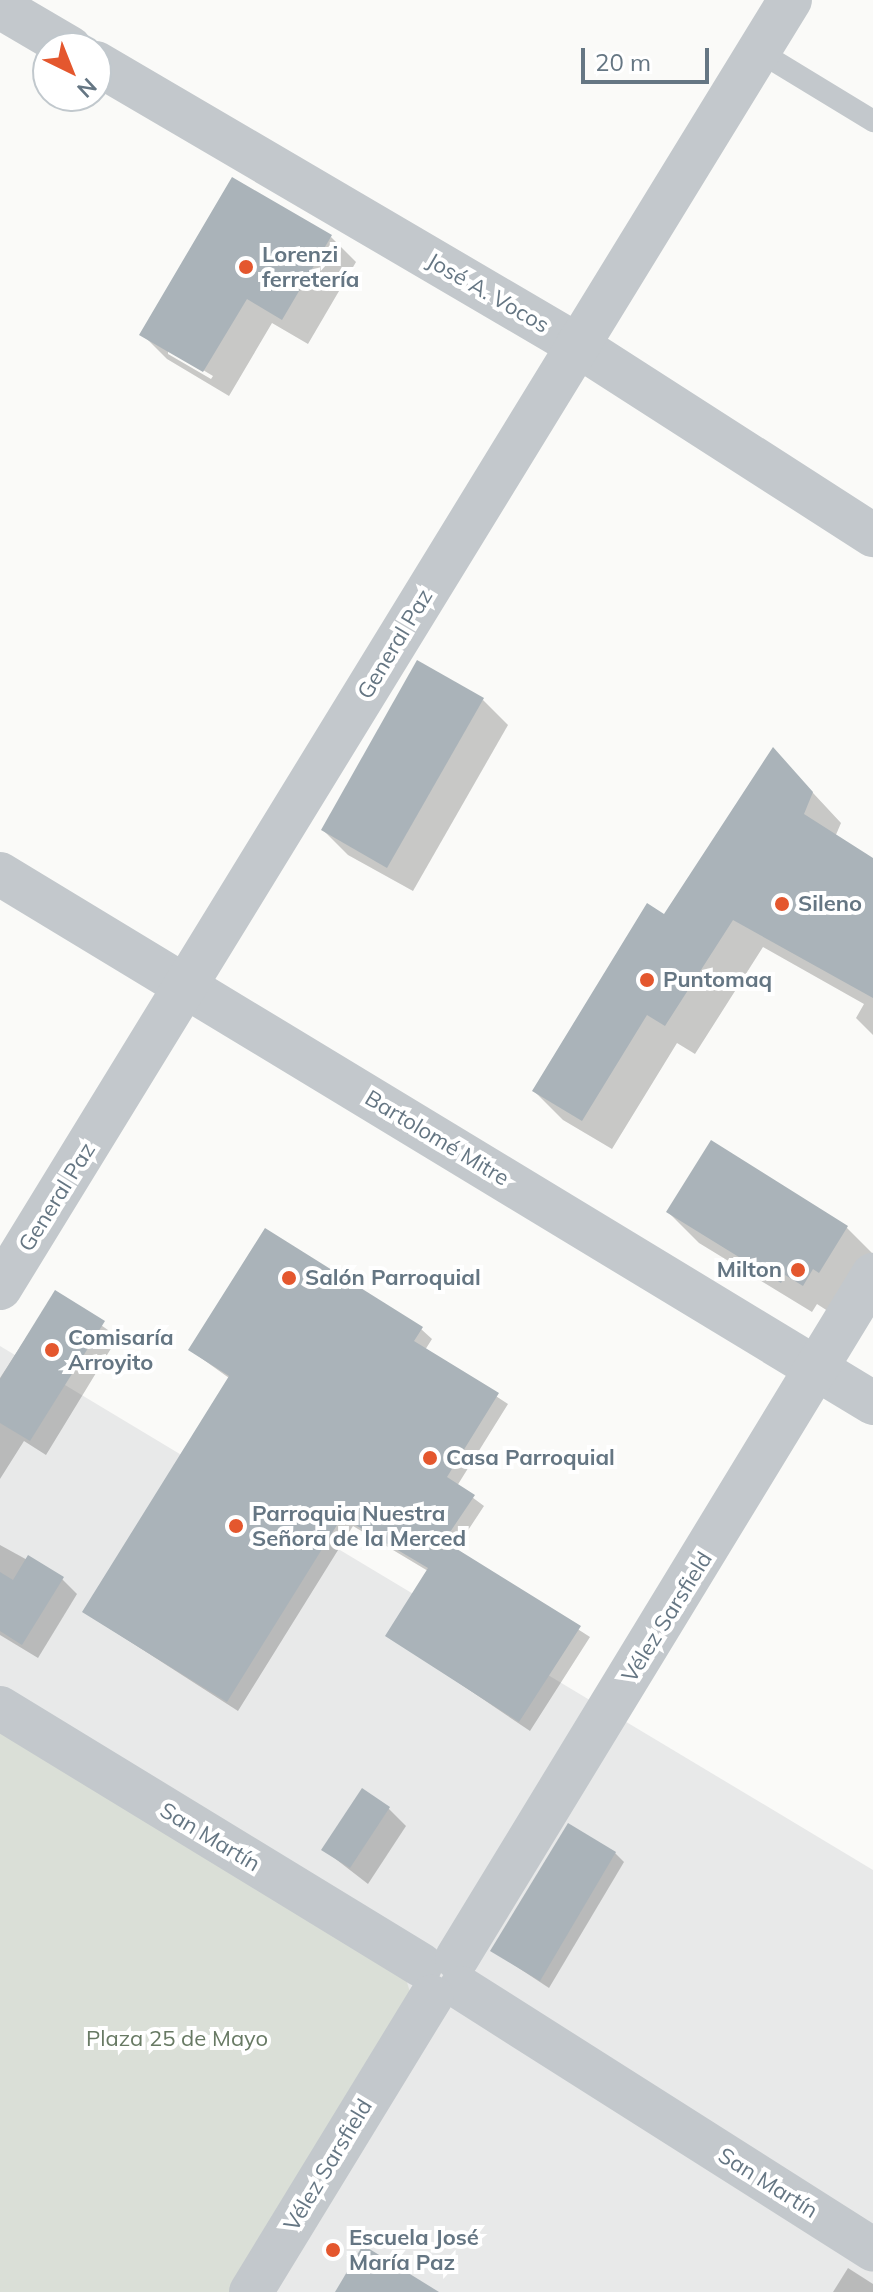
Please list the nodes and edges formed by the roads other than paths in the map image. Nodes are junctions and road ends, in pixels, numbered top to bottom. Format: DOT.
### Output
graph roads {
  1 [pos="790,0"];
  2 [pos="0,7"];
  3 [pos="43,32"];
  4 [pos="758,51"];
  5 [pos="112,72"];
  6 [pos="873,121"];
  7 [pos="577,345"];
  8 [pos="873,535"];
  9 [pos="0,874"];
  10 [pos="189,986"];
  11 [pos="873,1275"];
  12 [pos="0,1288"];
  13 [pos="819,1371"];
  14 [pos="873,1403"];
  15 [pos="0,1708"];
  16 [pos="442,1977"];
  17 [pos="873,2249"];
  18 [pos="251,2292"];
  1 -- 4 [label="street, General Paz"];
  2 -- 3 [label="street"];
  4 -- 6 [label="lane"];
  4 -- 7 [label="street, General Paz"];
  5 -- 7 [label="street, José A. Vocos"];
  7 -- 8 [label="street, José A. Vocos"];
  7 -- 10 [label="street, General Paz"];
  9 -- 10 [label="street, Bartolomé Mitre"];
  10 -- 12 [label="street, General Paz"];
  10 -- 13 [label="street, Bartolomé Mitre"];
  11 -- 13 [label="street, Vélez Sarsfield"];
  13 -- 14 [label="street, Bartolomé Mitre"];
  13 -- 16 [label="street, Vélez Sarsfield"];
  15 -- 16 [label="street, San Martín"];
  16 -- 17 [label="street, San Martín"];
  16 -- 18 [label="street, Vélez Sarsfield"];
}
